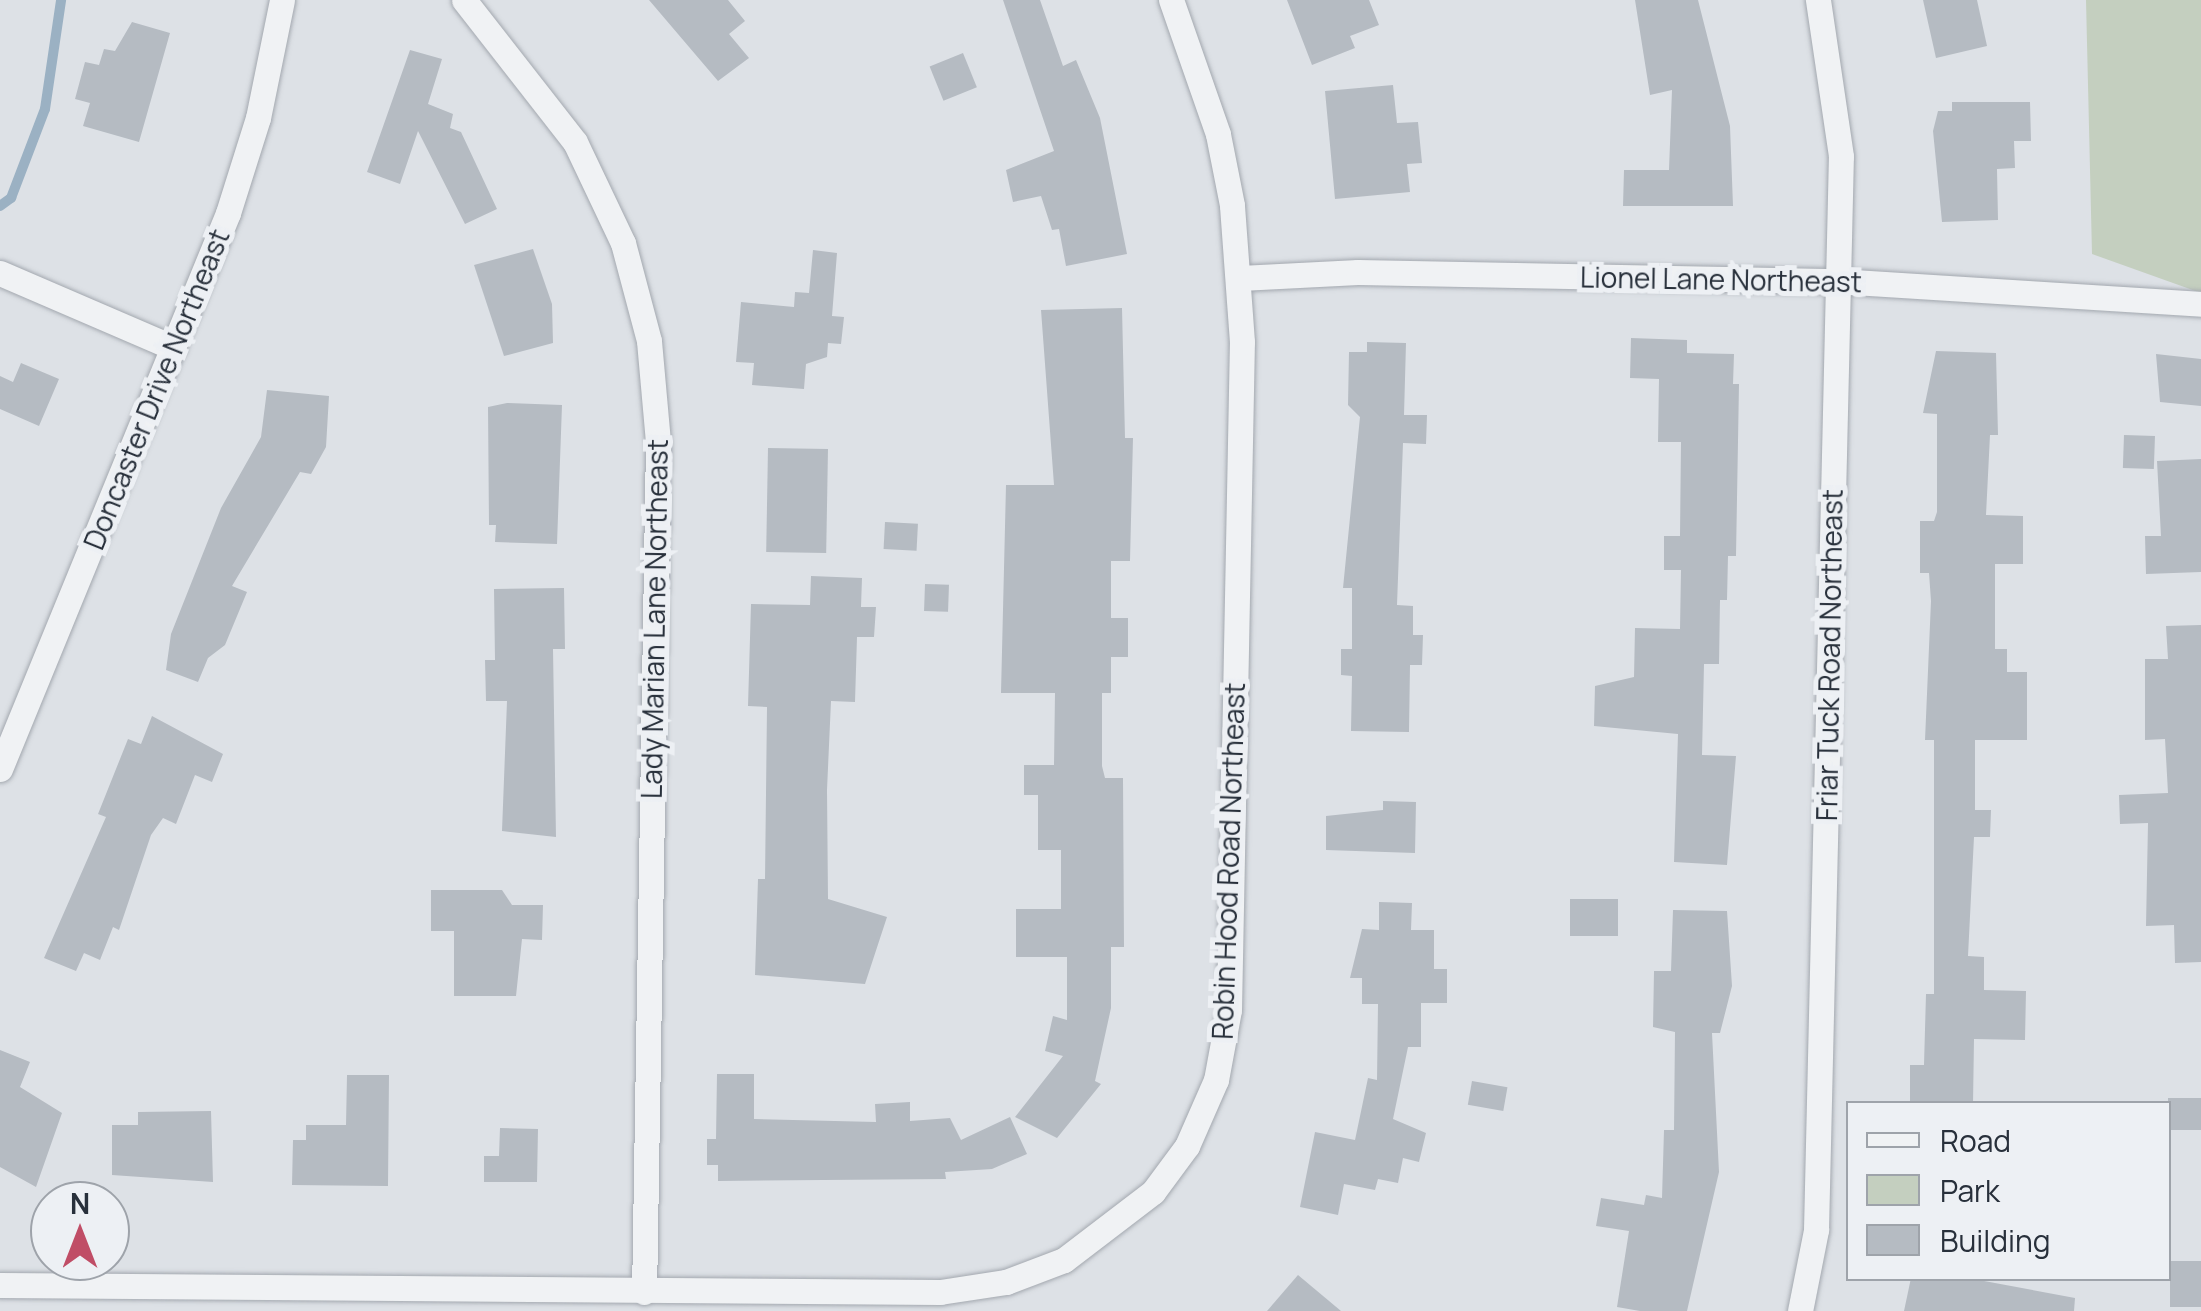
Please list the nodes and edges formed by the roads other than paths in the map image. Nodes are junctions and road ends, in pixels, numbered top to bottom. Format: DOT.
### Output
graph roads {
  1 [pos="282,0"];
  2 [pos="464,0"];
  3 [pos="1171,0"];
  4 [pos="1818,0"];
  5 [pos="0,273"];
  6 [pos="1240,278"];
  7 [pos="1838,281"];
  8 [pos="2201,304"];
  9 [pos="174,348"];
  10 [pos="0,768"];
  11 [pos="0,1285"];
  12 [pos="644,1292"];
  13 [pos="1800,1311"];
  1 -- 9 [label="street, Doncaster Drive Northeast"];
  2 -- 12 [label="street, Lady Marian Lane Northeast"];
  3 -- 6 [label="street, Robin Hood Road Northeast"];
  4 -- 7 [label="street, Friar Tuck Road Northeast"];
  5 -- 9 [label="street"];
  6 -- 7 [label="street, Lionel Lane Northeast"];
  6 -- 12 [label="street, Robin Hood Road Northeast"];
  7 -- 8 [label="street, Lionel Lane Northeast"];
  7 -- 13 [label="street, Friar Tuck Road Northeast"];
  9 -- 10 [label="street, Doncaster Drive Northeast"];
  11 -- 12 [label="street, Robin Hood Road Northeast"];
}
